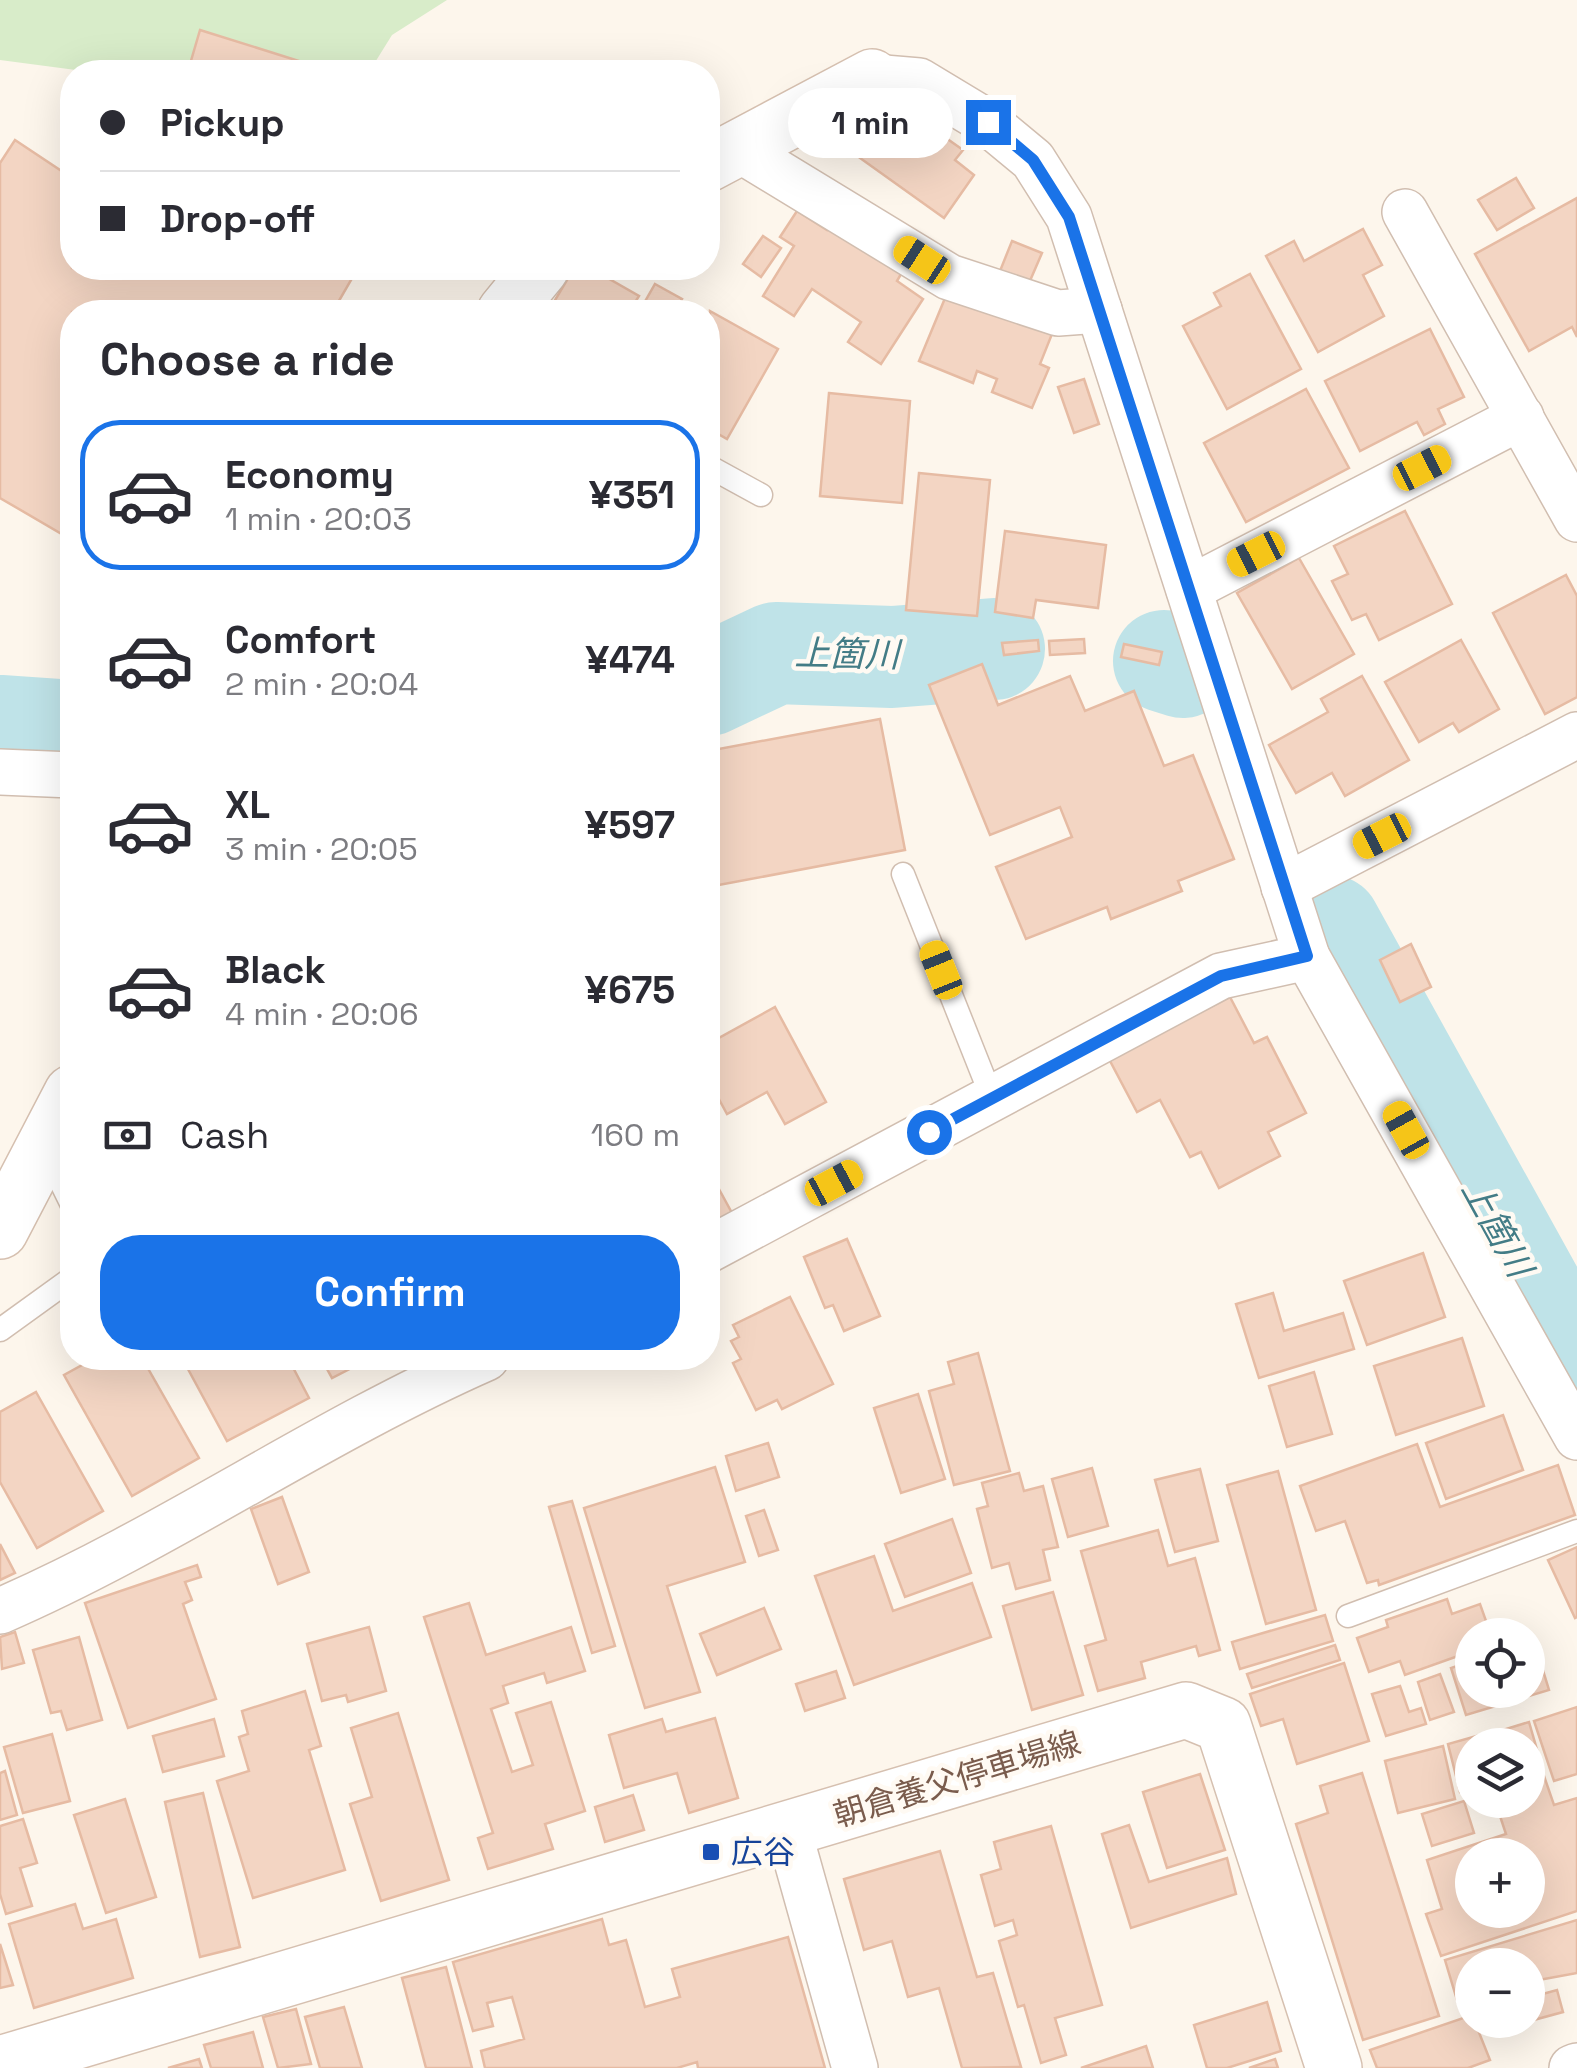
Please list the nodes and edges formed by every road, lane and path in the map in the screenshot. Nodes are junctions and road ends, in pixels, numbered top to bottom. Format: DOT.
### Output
graph roads {
  1 [pos="872,77"];
  2 [pos="722,156"];
  3 [pos="1405,212"];
  4 [pos="531,280"];
  5 [pos="515,300"];
  6 [pos="1099,310"];
  7 [pos="1521,417"];
  8 [pos="720,473"];
  9 [pos="760,495"];
  10 [pos="1577,518"];
  11 [pos="1190,588"];
  12 [pos="1577,734"];
  13 [pos="0,772"];
  14 [pos="60,774"];
  15 [pos="903,874"];
  16 [pos="1284,887"];
  17 [pos="1307,956"];
  18 [pos="992,1098"];
  19 [pos="60,1117"];
  20 [pos="44,1148"];
  21 [pos="60,1180"];
  22 [pos="0,1231"];
  23 [pos="720,1244"];
  24 [pos="60,1287"];
  25 [pos="0,1330"];
  26 [pos="458,1370"];
  27 [pos="1577,1437"];
  28 [pos="1577,1530"];
  29 [pos="0,1611"];
  30 [pos="1348,1616"];
  31 [pos="788,1829"];
  32 [pos="0,2064"];
  33 [pos="855,2068"];
  34 [pos="1334,2068"];
  1 -- 2 [label="main road"];
  1 -- 6 [label="street"];
  2 -- 6 [label="street"];
  3 -- 7 [label="street"];
  4 -- 5 [label="main road"];
  6 -- 11 [label="street"];
  7 -- 10 [label="street"];
  7 -- 11 [label="street"];
  8 -- 9 [label="lane"];
  11 -- 16 [label="street"];
  12 -- 16 [label="street"];
  13 -- 14 [label="street"];
  15 -- 18 [label="lane"];
  16 -- 17 [label="street"];
  17 -- 18 [label="street"];
  17 -- 27 [label="street"];
  18 -- 23 [label="street"];
  19 -- 20 [label="main road"];
  20 -- 21 [label="lane"];
  20 -- 22 [label="main road"];
  24 -- 25 [label="lane"];
  26 -- 29 [label="street"];
  28 -- 30 [label="lane"];
  31 -- 32 [label="main road, 朝倉養父停車場線"];
  31 -- 33 [label="street"];
  31 -- 34 [label="main road, 朝倉養父停車場線"];
}
